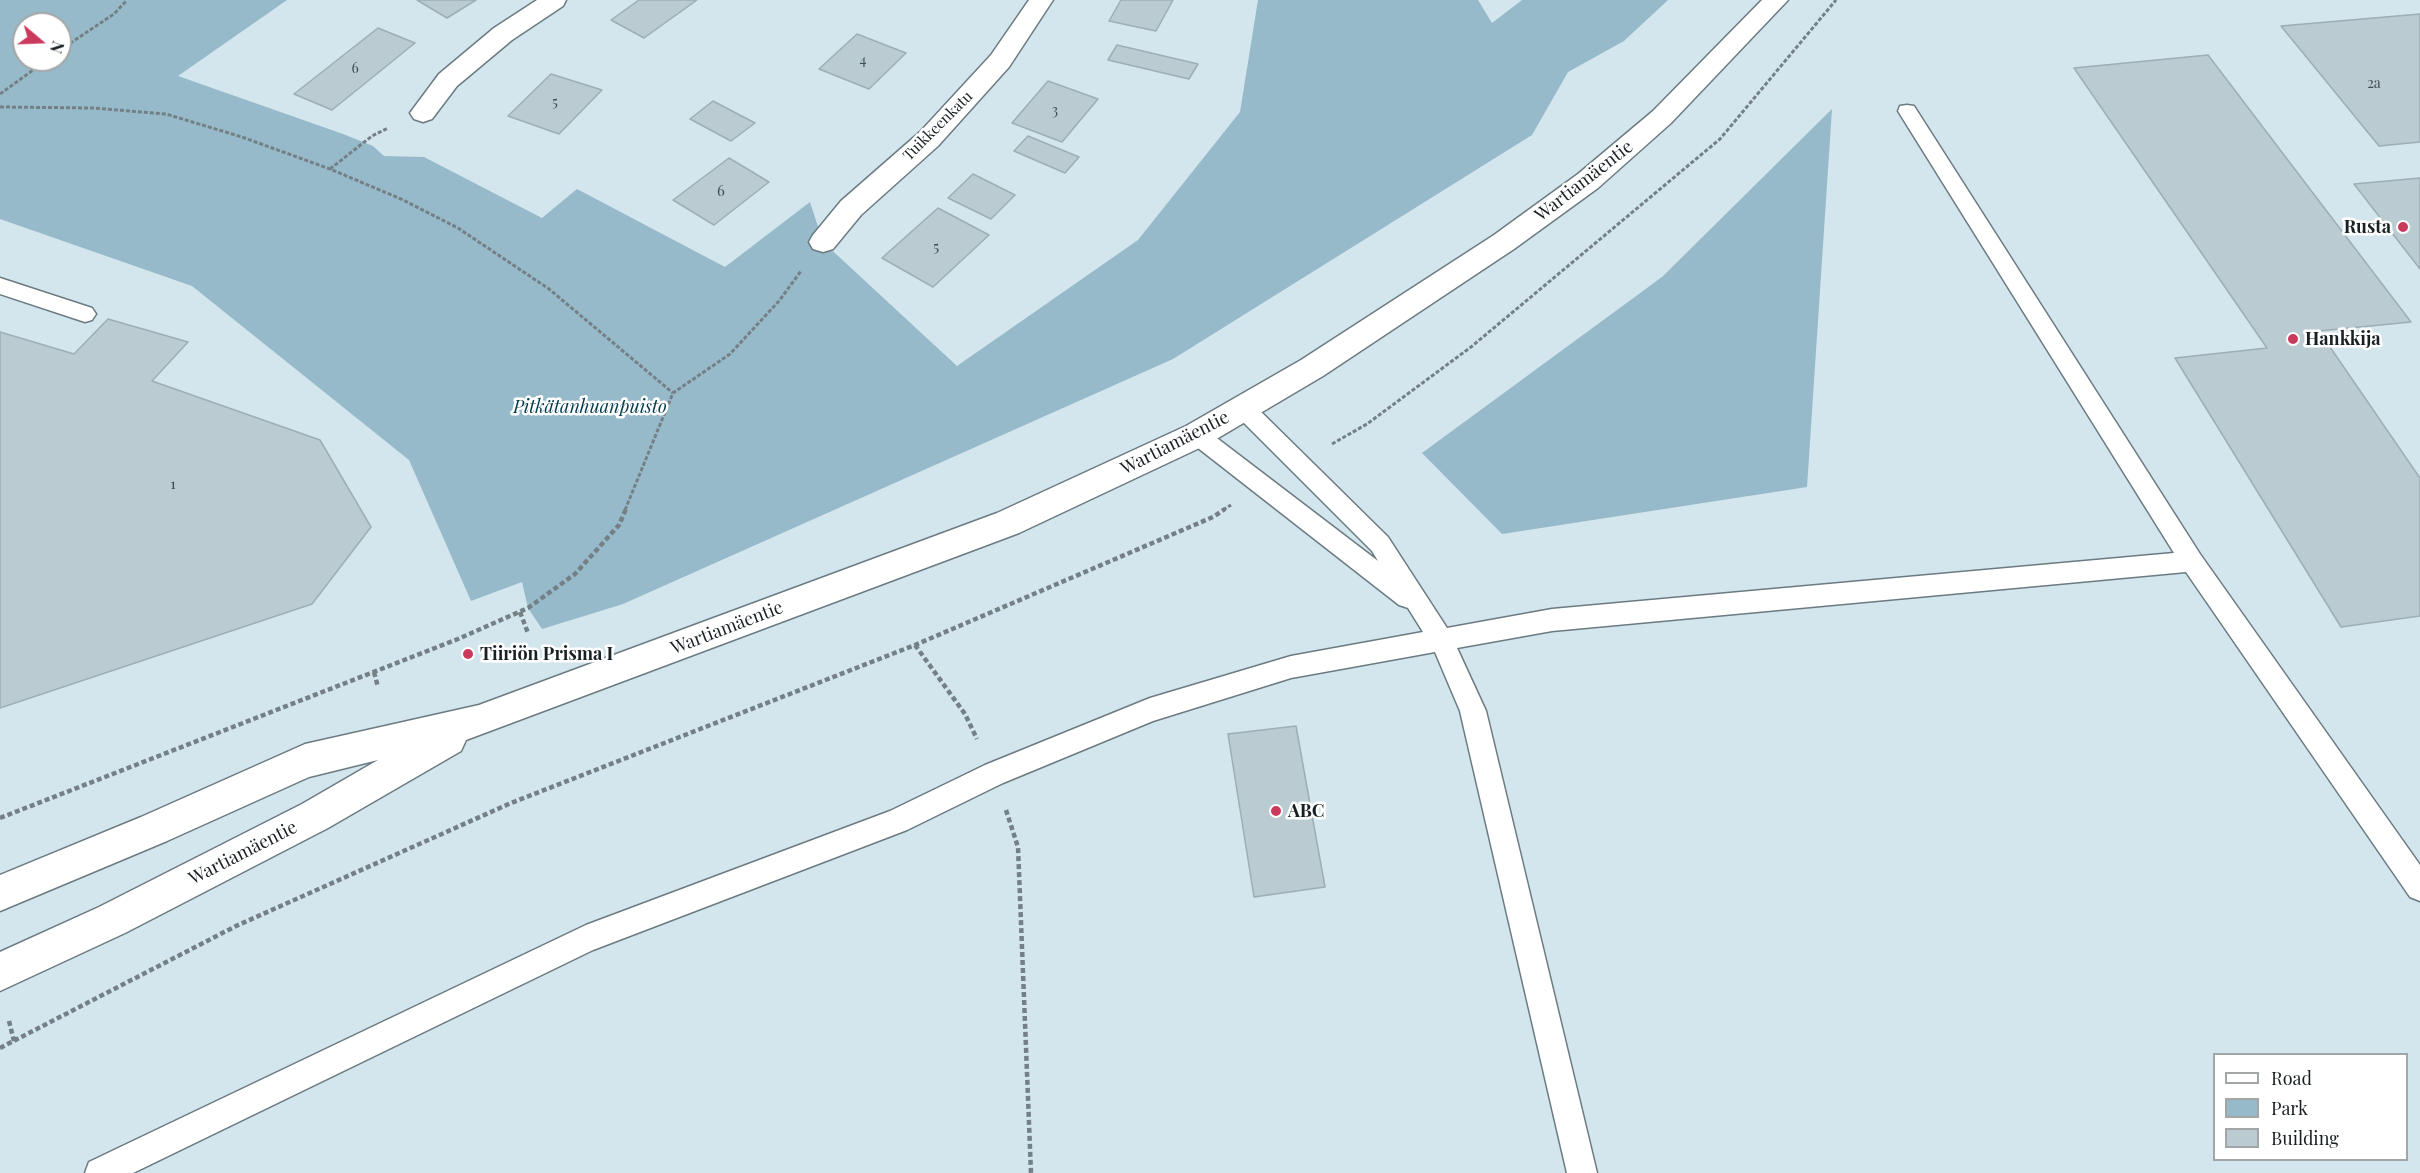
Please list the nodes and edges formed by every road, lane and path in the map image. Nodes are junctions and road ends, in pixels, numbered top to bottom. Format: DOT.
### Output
graph roads {
  1 [pos="127,0"];
  2 [pos="554,0"];
  3 [pos="1041,0"];
  4 [pos="1776,0"];
  5 [pos="72,42"];
  6 [pos="30,72"];
  7 [pos="0,94"];
  8 [pos="0,107"];
  9 [pos="1907,111"];
  10 [pos="423,113"];
  11 [pos="330,169"];
  12 [pos="823,242"];
  13 [pos="0,286"];
  14 [pos="85,314"];
  15 [pos="673,393"];
  16 [pos="1243,408"];
  17 [pos="1197,435"];
  18 [pos="2192,561"];
  19 [pos="1422,608"];
  20 [pos="520,612"];
  21 [pos="528,633"];
  22 [pos="1442,641"];
  23 [pos="374,672"];
  24 [pos="378,687"];
  25 [pos="479,721"];
  26 [pos="0,818"];
  27 [pos="1018,847"];
  28 [pos="2420,888"];
  29 [pos="0,893"];
  30 [pos="0,972"];
  31 [pos="9,1021"];
  32 [pos="14,1041"];
  33 [pos="100,1173"];
  34 [pos="1031,1173"];
  35 [pos="1582,1173"];
  1 -- 5 [label="path"];
  2 -- 10 [label="main road"];
  3 -- 12 [label="main road, Tuikkeenkatu"];
  4 -- 16 [label="main road, Wartiamäentie"];
  6 -- 7 [label="path"];
  8 -- 11 [label="path"];
  9 -- 18 [label="lane"];
  10 -- 11 [label="path"];
  11 -- 15 [label="path"];
  12 -- 15 [label="path"];
  13 -- 14 [label="lane"];
  15 -- 20 [label="path"];
  16 -- 17 [label="main road, Wartiamäentie"];
  16 -- 19 [label="lane"];
  17 -- 19 [label="lane"];
  17 -- 25 [label="main road, Wartiamäentie"];
  18 -- 22 [label="lane"];
  18 -- 28 [label="lane"];
  19 -- 22 [label="lane"];
  20 -- 21 [label="path"];
  20 -- 23 [label="path"];
  22 -- 33 [label="lane"];
  22 -- 35 [label="lane"];
  23 -- 24 [label="path"];
  23 -- 26 [label="path"];
  25 -- 29 [label="main road, Wartiamäentie"];
  25 -- 30 [label="main road, Wartiamäentie"];
  27 -- 34 [label="path"];
  31 -- 32 [label="path"];
}
